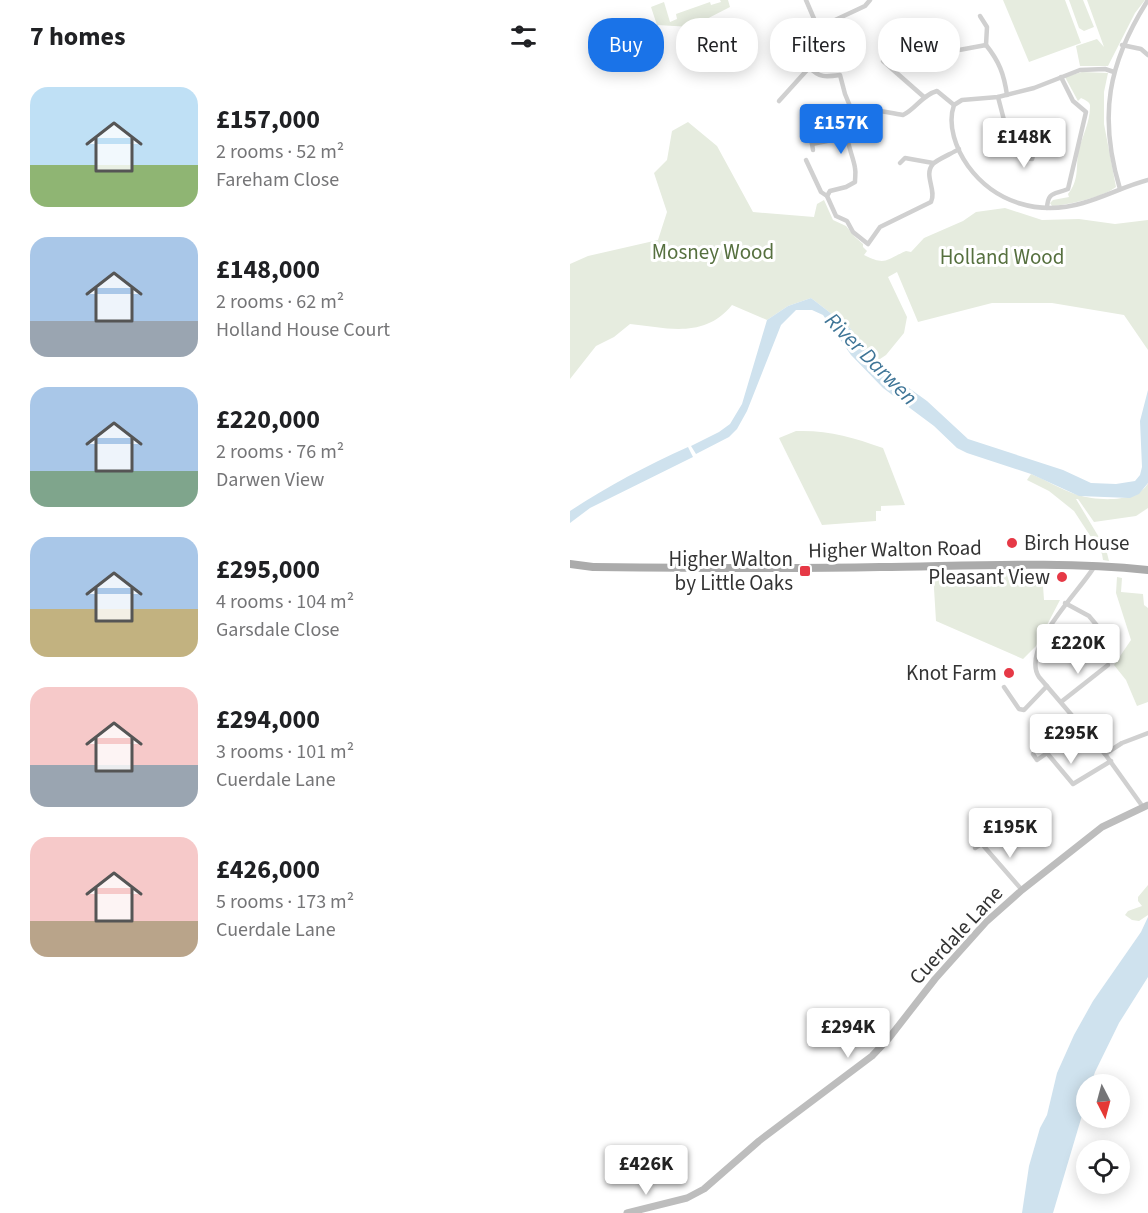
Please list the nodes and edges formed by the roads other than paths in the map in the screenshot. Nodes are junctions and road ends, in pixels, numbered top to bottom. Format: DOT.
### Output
graph roads {
  1 [pos="806,0"];
  2 [pos="870,0"];
  3 [pos="1148,0"];
  4 [pos="980,16"];
  5 [pos="814,18"];
  6 [pos="839,18"];
  7 [pos="986,45"];
  8 [pos="1122,45"];
  9 [pos="960,50"];
  10 [pos="1148,55"];
  11 [pos="805,72"];
  12 [pos="814,72"];
  13 [pos="896,72"];
  14 [pos="1114,72"];
  15 [pos="1060,77"];
  16 [pos="1007,95"];
  17 [pos="924,97"];
  18 [pos="998,97"];
  19 [pos="779,101"];
  20 [pos="954,105"];
  21 [pos="852,111"];
  22 [pos="847,137"];
  23 [pos="1024,140"];
  24 [pos="958,149"];
  25 [pos="813,150"];
  26 [pos="806,160"];
  27 [pos="900,163"];
  28 [pos="933,163"];
  29 [pos="1148,180"];
  30 [pos="1120,189"];
  31 [pos="827,196"];
  32 [pos="1047,208"];
  33 [pos="570,564"];
  34 [pos="1094,567"];
  35 [pos="1148,570"];
  36 [pos="1065,603"];
  37 [pos="1099,628"];
  38 [pos="1092,634"];
  39 [pos="1104,634"];
  40 [pos="1108,665"];
  41 [pos="1047,686"];
  42 [pos="1004,687"];
  43 [pos="1061,702"];
  44 [pos="1148,733"];
  45 [pos="1033,754"];
  46 [pos="1105,754"];
  47 [pos="1111,761"];
  48 [pos="1145,806"];
  49 [pos="992,837"];
  50 [pos="981,843"];
  51 [pos="975,848"];
  52 [pos="1022,890"];
  53 [pos="627,1213"];
  1 -- 5 [label="street"];
  2 -- 6 [label="street"];
  3 -- 8 [label="street"];
  4 -- 7 [label="street"];
  7 -- 9 [label="street"];
  7 -- 16 [label="street"];
  8 -- 10 [label="street"];
  8 -- 14 [label="street"];
  11 -- 19 [label="street"];
  12 -- 21 [label="street"];
  13 -- 17 [label="street"];
  14 -- 15 [label="street"];
  14 -- 30 [label="street"];
  15 -- 16 [label="street"];
  15 -- 32 [label="street"];
  16 -- 18 [label="street"];
  17 -- 20 [label="street"];
  17 -- 21 [label="street"];
  18 -- 20 [label="street"];
  18 -- 23 [label="street"];
  20 -- 24 [label="street"];
  21 -- 22 [label="street"];
  22 -- 25 [label="street"];
  22 -- 31 [label="street"];
  23 -- 23 [label="street"];
  24 -- 28 [label="street"];
  24 -- 32 [label="street"];
  26 -- 31 [label="street"];
  27 -- 28 [label="street"];
  28 -- 31 [label="street"];
  29 -- 30 [label="street"];
  30 -- 32 [label="street"];
  33 -- 34 [label="main road, Higher Walton Road"];
  34 -- 35 [label="main road, Higher Walton Road"];
  34 -- 36 [label="street"];
  36 -- 37 [label="street"];
  36 -- 41 [label="street"];
  37 -- 38 [label="street"];
  37 -- 39 [label="street"];
  40 -- 43 [label="street"];
  41 -- 42 [label="street"];
  41 -- 43 [label="street"];
  43 -- 46 [label="street"];
  44 -- 46 [label="street"];
  45 -- 47 [label="street"];
  46 -- 47 [label="street"];
  47 -- 48 [label="street"];
  48 -- 52 [label="main road, Cuerdale Lane"];
  49 -- 50 [label="street"];
  50 -- 51 [label="street"];
  50 -- 52 [label="street"];
  52 -- 53 [label="main road, Cuerdale Lane"];
}
